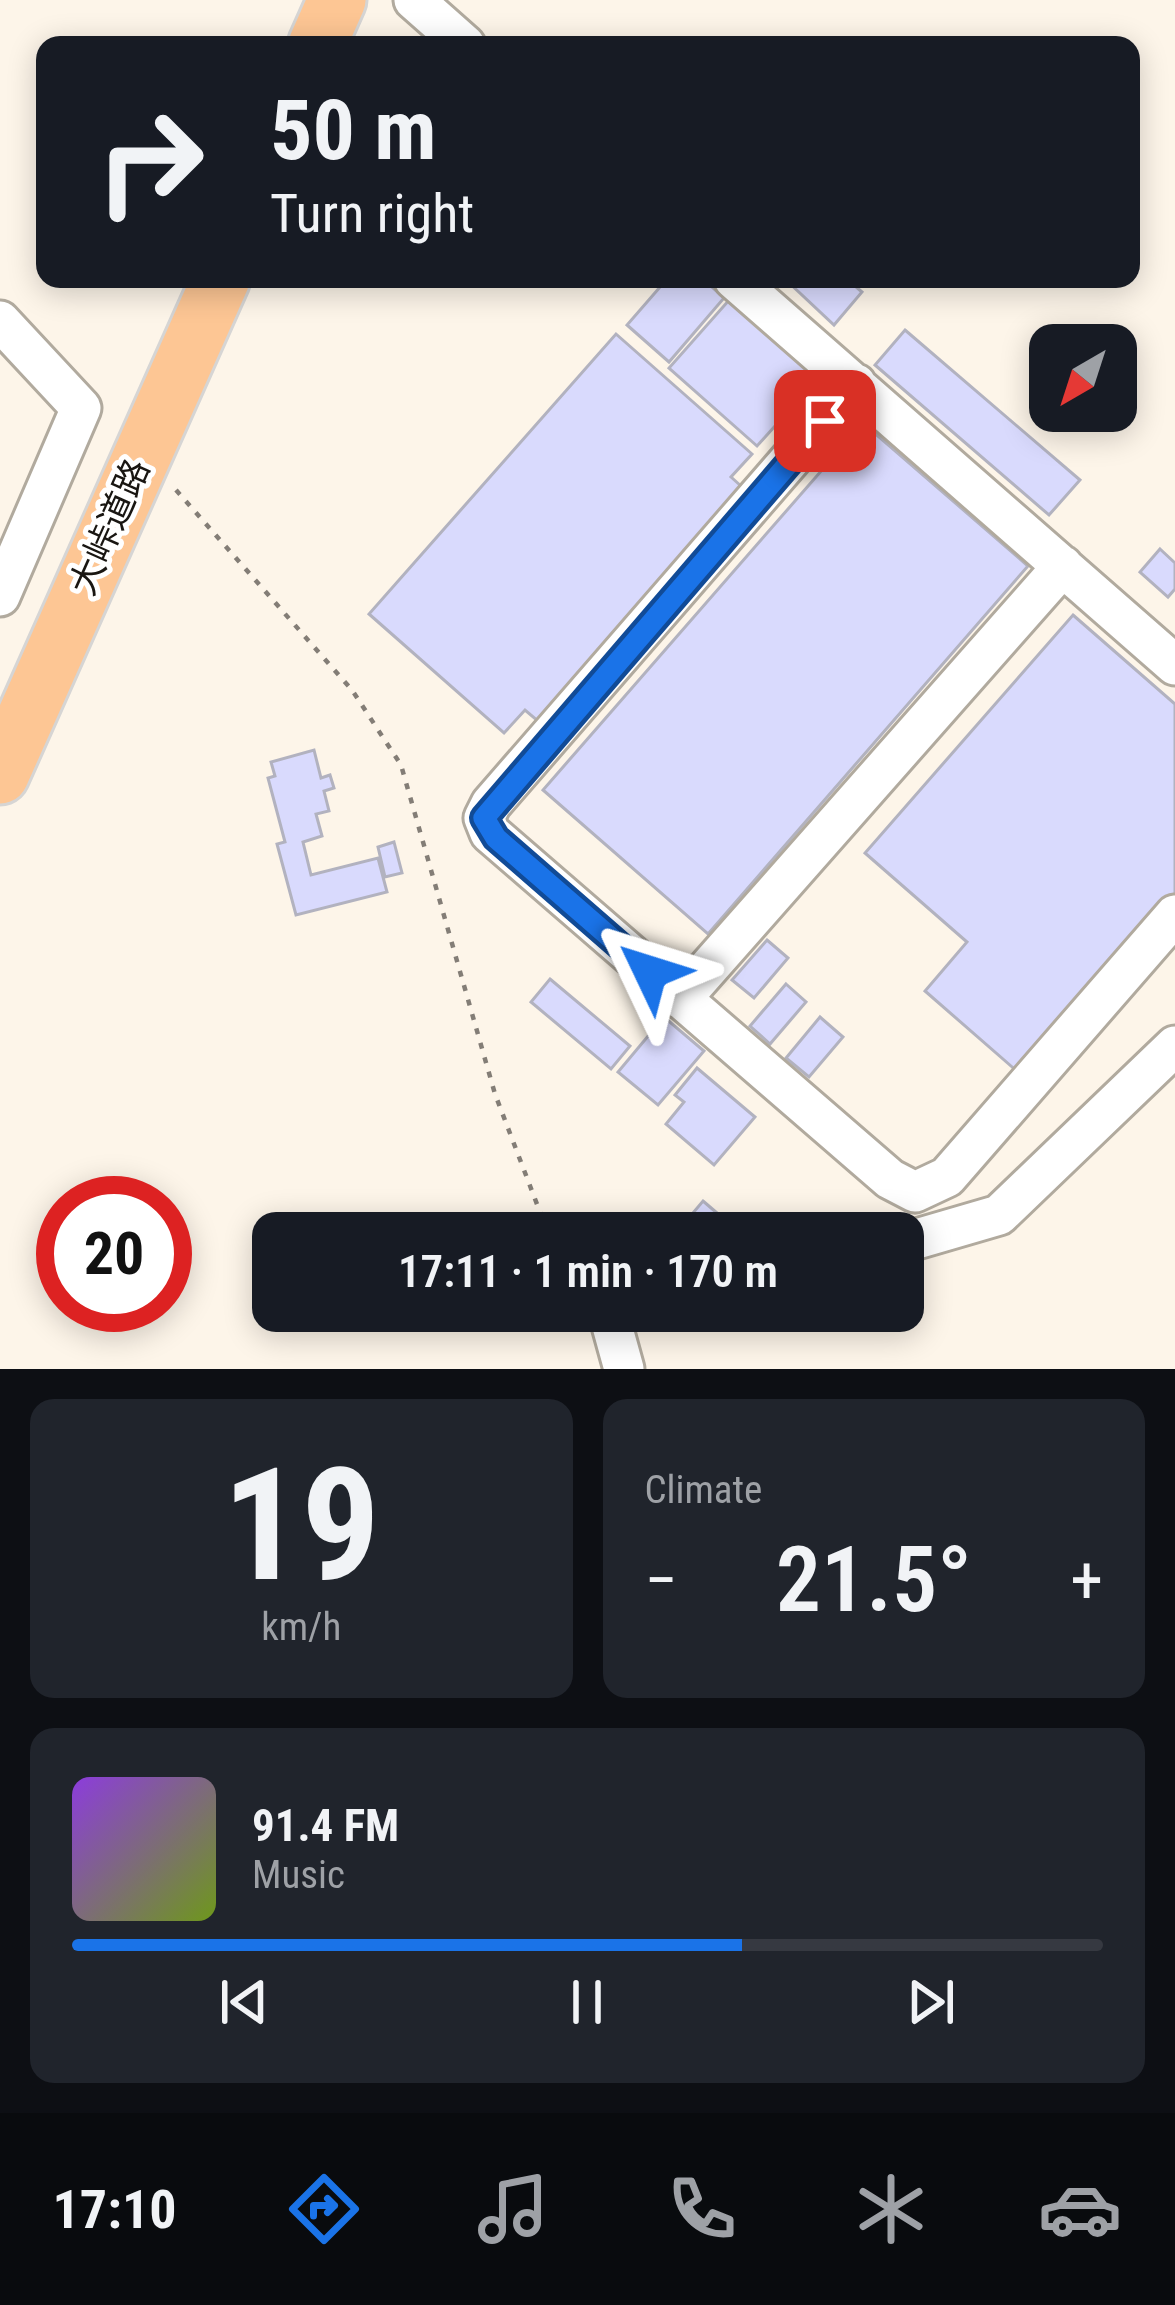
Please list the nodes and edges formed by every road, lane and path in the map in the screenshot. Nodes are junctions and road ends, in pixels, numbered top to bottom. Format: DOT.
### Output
graph roads {
  1 [pos="337,0"];
  2 [pos="414,0"];
  3 [pos="321,36"];
  4 [pos="455,36"];
  5 [pos="217,288"];
  6 [pos="744,288"];
  7 [pos="0,321"];
  8 [pos="856,385"];
  9 [pos="141,457"];
  10 [pos="1063,566"];
  11 [pos="0,596"];
  12 [pos="1175,665"];
  13 [pos="0,775"];
  14 [pos="1175,915"];
  15 [pos="681,999"];
  16 [pos="1175,1046"];
  17 [pos="540,1212"];
  18 [pos="924,1237"];
  19 [pos="614,1332"];
  20 [pos="624,1369"];
  1 -- 3 [label="highway"];
  2 -- 4 [label="street"];
  5 -- 9 [label="highway, 大峠道路"];
  6 -- 8 [label="street"];
  7 -- 11 [label="street"];
  8 -- 10 [label="street"];
  8 -- 15 [label="street"];
  9 -- 13 [label="highway, 大峠道路"];
  9 -- 17 [label="path"];
  10 -- 12 [label="street"];
  10 -- 15 [label="street"];
  14 -- 15 [label="street"];
  16 -- 18 [label="street"];
  19 -- 20 [label="street"];
}
